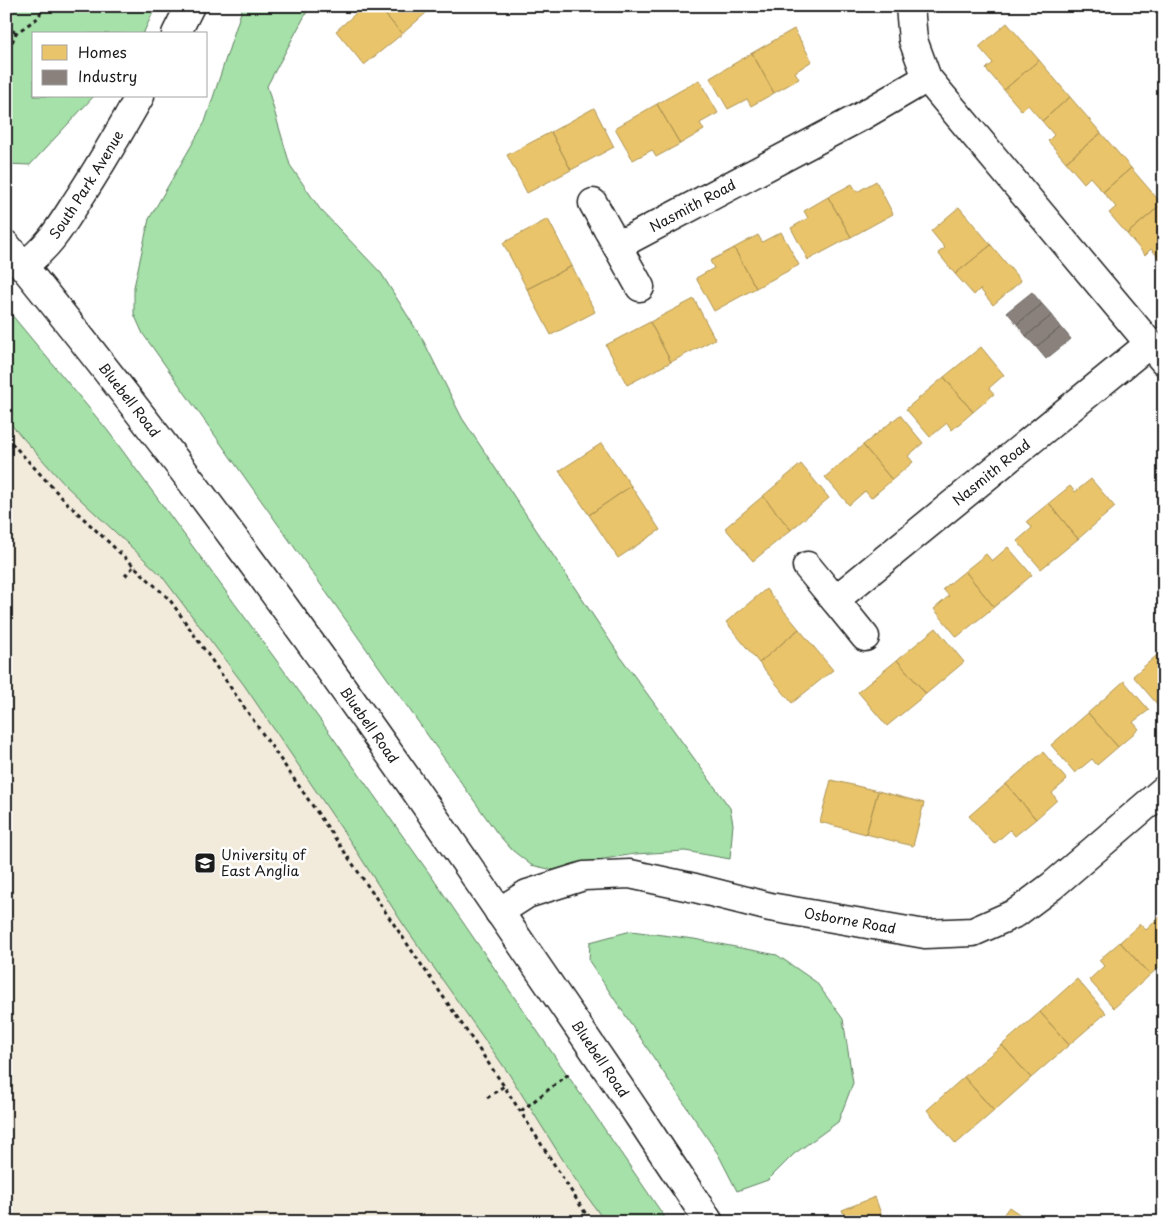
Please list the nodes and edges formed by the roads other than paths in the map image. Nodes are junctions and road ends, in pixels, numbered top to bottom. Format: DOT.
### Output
graph roads {
  1 [pos="190,6"];
  2 [pos="910,6"];
  3 [pos="177,32"];
  4 [pos="927,78"];
  5 [pos="139,98"];
  6 [pos="593,203"];
  7 [pos="617,246"];
  8 [pos="15,255"];
  9 [pos="640,287"];
  10 [pos="1156,352"];
  11 [pos="807,566"];
  12 [pos="835,600"];
  13 [pos="865,637"];
  14 [pos="1164,790"];
  15 [pos="499,912"];
  16 [pos="709,1222"];
  1 -- 3 [label="street"];
  2 -- 4 [label="street, Nasmith Road"];
  4 -- 7 [label="street, Nasmith Road"];
  4 -- 10 [label="street, Nasmith Road"];
  5 -- 8 [label="street, South Park Avenue"];
  6 -- 7 [label="street"];
  7 -- 9 [label="street"];
  8 -- 15 [label="street, Bluebell Road"];
  10 -- 12 [label="street, Nasmith Road"];
  11 -- 12 [label="street"];
  12 -- 13 [label="street"];
  14 -- 15 [label="street, Osborne Road"];
  15 -- 16 [label="street, Bluebell Road"];
}
